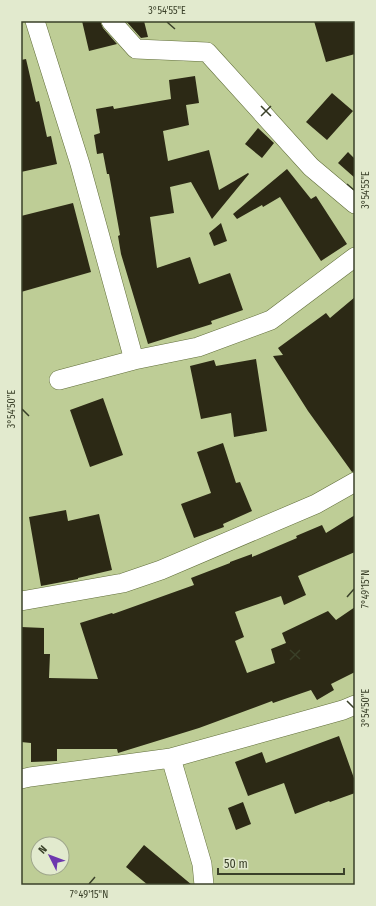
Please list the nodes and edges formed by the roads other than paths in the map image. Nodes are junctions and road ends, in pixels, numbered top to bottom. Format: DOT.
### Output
graph roads {
  1 [pos="35,21"];
  2 [pos="111,21"];
  3 [pos="355,204"];
  4 [pos="355,257"];
  5 [pos="134,360"];
  6 [pos="59,380"];
  7 [pos="355,482"];
  8 [pos="21,601"];
  9 [pos="355,705"];
  10 [pos="171,758"];
  11 [pos="21,779"];
  12 [pos="204,885"];
  1 -- 5 [label="street"];
  2 -- 3 [label="street"];
  4 -- 5 [label="street"];
  5 -- 6 [label="street"];
  7 -- 8 [label="street"];
  9 -- 10 [label="street"];
  10 -- 11 [label="street"];
  10 -- 12 [label="street"];
}
